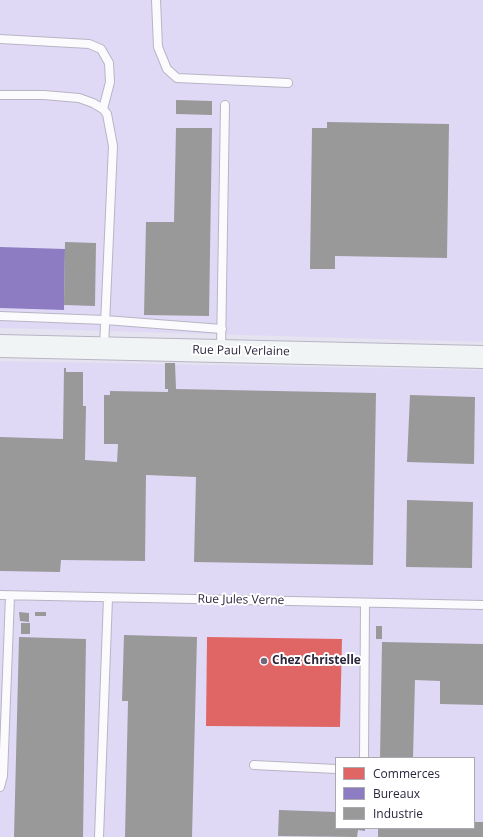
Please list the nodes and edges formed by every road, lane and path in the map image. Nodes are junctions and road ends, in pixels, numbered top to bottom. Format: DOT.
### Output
graph roads {
  1 [pos="156,0"];
  2 [pos="0,39"];
  3 [pos="288,83"];
  4 [pos="0,95"];
  5 [pos="225,104"];
  6 [pos="103,109"];
  7 [pos="0,316"];
  8 [pos="105,320"];
  9 [pos="222,329"];
  10 [pos="0,346"];
  11 [pos="104,348"];
  12 [pos="221,351"];
  13 [pos="483,357"];
  14 [pos="0,596"];
  15 [pos="10,596"];
  16 [pos="108,598"];
  17 [pos="364,603"];
  18 [pos="483,605"];
  19 [pos="364,757"];
  20 [pos="254,765"];
  21 [pos="335,769"];
  22 [pos="0,787"];
  23 [pos="99,837"];
  1 -- 3 [label="lane"];
  2 -- 6 [label="lane"];
  4 -- 6 [label="lane"];
  5 -- 9 [label="lane"];
  6 -- 8 [label="lane"];
  7 -- 8 [label="lane"];
  8 -- 9 [label="lane"];
  8 -- 11 [label="lane"];
  9 -- 12 [label="lane"];
  10 -- 11 [label="street, Rue Paul Verlaine"];
  11 -- 12 [label="street, Rue Paul Verlaine"];
  12 -- 13 [label="street, Rue Paul Verlaine"];
  14 -- 15 [label="lane, Rue Jules Verne"];
  15 -- 16 [label="lane, Rue Jules Verne"];
  15 -- 22 [label="lane"];
  16 -- 17 [label="lane, Rue Jules Verne"];
  16 -- 23 [label="lane"];
  17 -- 18 [label="lane, Rue Jules Verne"];
  17 -- 19 [label="lane"];
  20 -- 21 [label="lane"];
}
